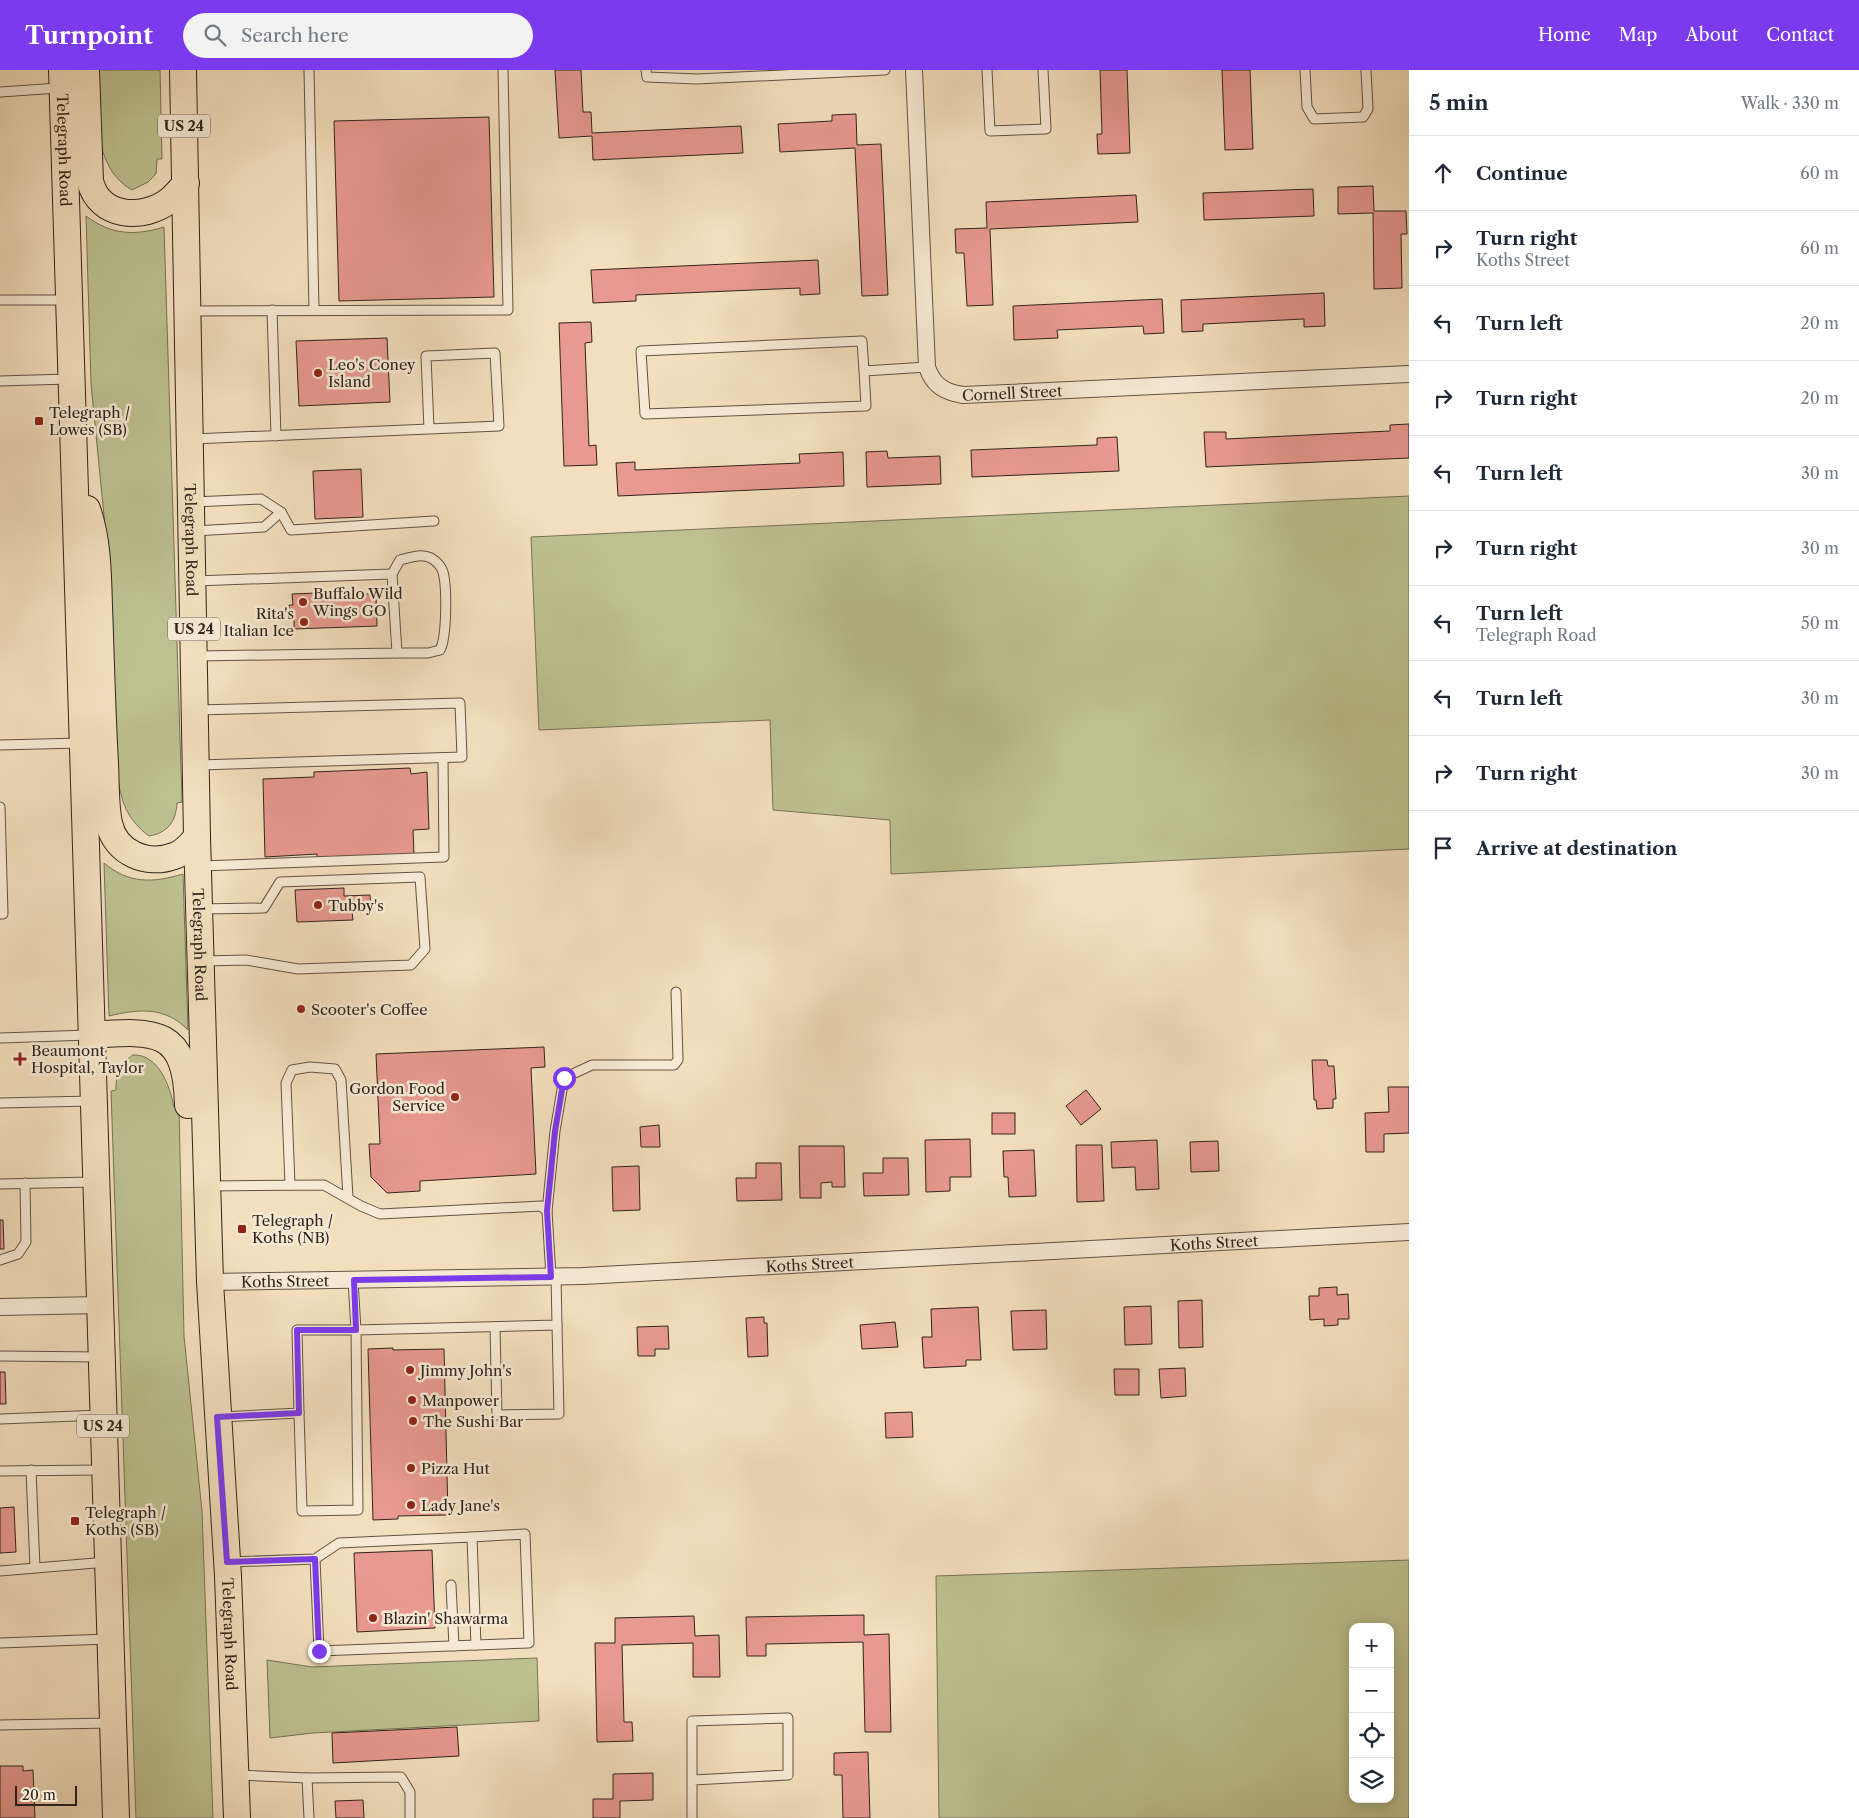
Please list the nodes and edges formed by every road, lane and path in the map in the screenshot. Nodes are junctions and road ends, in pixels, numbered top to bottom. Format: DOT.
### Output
graph roads {
  1 [pos="86,70"];
  2 [pos="182,70"];
  3 [pos="309,70"];
  4 [pos="503,70"];
  5 [pos="646,70"];
  6 [pos="885,70"];
  7 [pos="914,70"];
  8 [pos="987,70"];
  9 [pos="1043,70"];
  10 [pos="1305,70"];
  11 [pos="1366,70"];
  12 [pos="697,74"];
  13 [pos="62,79"];
  14 [pos="0,92"];
  15 [pos="186,183"];
  16 [pos="0,300"];
  17 [pos="69,300"];
  18 [pos="272,310"];
  19 [pos="314,310"];
  20 [pos="188,311"];
  21 [pos="927,367"];
  22 [pos="864,371"];
  23 [pos="1409,374"];
  24 [pos="72,379"];
  25 [pos="0,381"];
  26 [pos="430,429"];
  27 [pos="276,436"];
  28 [pos="190,439"];
  29 [pos="75,473"];
  30 [pos="192,502"];
  31 [pos="281,512"];
  32 [pos="434,521"];
  33 [pos="192,532"];
  34 [pos="392,574"];
  35 [pos="193,581"];
  36 [pos="397,653"];
  37 [pos="194,656"];
  38 [pos="195,710"];
  39 [pos="83,742"];
  40 [pos="0,745"];
  41 [pos="443,758"];
  42 [pos="196,765"];
  43 [pos="0,807"];
  44 [pos="197,837"];
  45 [pos="198,866"];
  46 [pos="199,909"];
  47 [pos="0,914"];
  48 [pos="201,962"];
  49 [pos="676,992"];
  50 [pos="92,1035"];
  51 [pos="0,1038"];
  52 [pos="94,1101"];
  53 [pos="0,1102"];
  54 [pos="96,1182"];
  55 [pos="25,1183"];
  56 [pos="0,1184"];
  57 [pos="207,1186"];
  58 [pos="290,1186"];
  59 [pos="348,1197"];
  60 [pos="547,1211"];
  61 [pos="1409,1232"];
  62 [pos="0,1260"];
  63 [pos="554,1277"];
  64 [pos="354,1280"];
  65 [pos="210,1282"];
  66 [pos="99,1305"];
  67 [pos="0,1307"];
  68 [pos="558,1325"];
  69 [pos="495,1327"];
  70 [pos="356,1330"];
  71 [pos="0,1356"];
  72 [pos="101,1357"];
  73 [pos="299,1413"];
  74 [pos="103,1415"];
  75 [pos="217,1417"];
  76 [pos="0,1419"];
  77 [pos="31,1470"];
  78 [pos="105,1470"];
  79 [pos="0,1471"];
  80 [pos="221,1473"];
  81 [pos="472,1537"];
  82 [pos="315,1559"];
  83 [pos="108,1562"];
  84 [pos="227,1562"];
  85 [pos="35,1568"];
  86 [pos="0,1571"];
  87 [pos="452,1585"];
  88 [pos="110,1639"];
  89 [pos="0,1643"];
  90 [pos="476,1645"];
  91 [pos="454,1646"];
  92 [pos="113,1723"];
  93 [pos="0,1726"];
  94 [pos="235,1775"];
  95 [pos="307,1778"];
  96 [pos="693,1780"];
  97 [pos="116,1818"];
  98 [pos="237,1818"];
  99 [pos="309,1818"];
  100 [pos="410,1818"];
  101 [pos="692,1818"];
  1 -- 15 [label="main road"];
  2 -- 15 [label="main road, Telegraph Road / US 24"];
  3 -- 19 [label="lane"];
  4 -- 19 [label="lane"];
  5 -- 12 [label="lane"];
  6 -- 12 [label="lane"];
  7 -- 21 [label="street"];
  8 -- 9 [label="lane"];
  10 -- 11 [label="lane"];
  13 -- 14 [label="lane"];
  13 -- 17 [label="main road, Telegraph Road / US 24"];
  15 -- 20 [label="main road, Telegraph Road / US 24"];
  16 -- 17 [label="lane"];
  17 -- 24 [label="main road, Telegraph Road / US 24"];
  18 -- 19 [label="lane"];
  18 -- 20 [label="lane"];
  18 -- 27 [label="lane"];
  20 -- 28 [label="main road, Telegraph Road / US 24"];
  21 -- 22 [label="lane"];
  21 -- 23 [label="street, Cornell Street"];
  22 -- 22 [label="lane"];
  24 -- 25 [label="lane"];
  24 -- 29 [label="main road, Telegraph Road / US 24"];
  26 -- 26 [label="lane"];
  26 -- 27 [label="lane"];
  27 -- 28 [label="lane"];
  28 -- 30 [label="main road, Telegraph Road / US 24"];
  29 -- 39 [label="main road, Telegraph Road / US 24"];
  29 -- 44 [label="main road"];
  30 -- 31 [label="lane"];
  30 -- 33 [label="main road, Telegraph Road / US 24"];
  31 -- 32 [label="lane"];
  31 -- 33 [label="lane"];
  33 -- 35 [label="main road, Telegraph Road / US 24"];
  34 -- 35 [label="lane"];
  34 -- 36 [label="lane"];
  34 -- 36 [label="lane"];
  35 -- 37 [label="main road, Telegraph Road / US 24"];
  36 -- 37 [label="lane"];
  37 -- 38 [label="main road, Telegraph Road / US 24"];
  38 -- 41 [label="lane"];
  38 -- 42 [label="main road, Telegraph Road / US 24"];
  39 -- 40 [label="lane"];
  39 -- 50 [label="main road, Telegraph Road / US 24"];
  41 -- 42 [label="lane"];
  41 -- 45 [label="lane"];
  42 -- 44 [label="main road, Telegraph Road / US 24"];
  43 -- 47 [label="lane"];
  44 -- 45 [label="main road, Telegraph Road / US 24"];
  45 -- 46 [label="main road, Telegraph Road / US 24"];
  46 -- 48 [label="main road, Telegraph Road / US 24"];
  46 -- 48 [label="lane"];
  48 -- 57 [label="main road, Telegraph Road / US 24"];
  49 -- 60 [label="lane"];
  50 -- 51 [label="lane"];
  50 -- 52 [label="main road, Telegraph Road / US 24"];
  50 -- 80 [label="main road"];
  52 -- 53 [label="lane"];
  52 -- 54 [label="main road, Telegraph Road / US 24"];
  54 -- 55 [label="lane"];
  54 -- 66 [label="main road, Telegraph Road / US 24"];
  55 -- 56 [label="lane"];
  55 -- 62 [label="lane"];
  57 -- 58 [label="lane"];
  57 -- 65 [label="main road, Telegraph Road / US 24"];
  58 -- 59 [label="lane"];
  58 -- 59 [label="lane"];
  59 -- 60 [label="lane"];
  60 -- 63 [label="lane"];
  61 -- 63 [label="street, Koths Street"];
  63 -- 64 [label="street, Koths Street"];
  63 -- 68 [label="lane"];
  64 -- 65 [label="street, Koths Street"];
  64 -- 70 [label="lane"];
  65 -- 75 [label="main road, Telegraph Road / US 24"];
  66 -- 67 [label="street"];
  66 -- 72 [label="main road, Telegraph Road / US 24"];
  68 -- 69 [label="lane"];
  68 -- 69 [label="lane"];
  69 -- 70 [label="lane"];
  70 -- 73 [label="lane"];
  70 -- 73 [label="lane"];
  71 -- 72 [label="lane"];
  72 -- 74 [label="main road, Telegraph Road / US 24"];
  73 -- 75 [label="lane"];
  74 -- 76 [label="lane"];
  74 -- 78 [label="main road, Telegraph Road / US 24"];
  75 -- 80 [label="main road, Telegraph Road / US 24"];
  77 -- 78 [label="lane"];
  77 -- 79 [label="lane"];
  77 -- 85 [label="lane"];
  78 -- 83 [label="main road, Telegraph Road / US 24"];
  80 -- 84 [label="main road, Telegraph Road / US 24"];
  81 -- 82 [label="lane"];
  81 -- 90 [label="lane"];
  81 -- 90 [label="lane"];
  82 -- 84 [label="lane"];
  82 -- 91 [label="lane"];
  83 -- 85 [label="lane"];
  83 -- 88 [label="main road, Telegraph Road / US 24"];
  84 -- 94 [label="main road, Telegraph Road / US 24"];
  85 -- 86 [label="lane"];
  87 -- 91 [label="lane"];
  88 -- 89 [label="lane"];
  88 -- 92 [label="main road, Telegraph Road / US 24"];
  90 -- 91 [label="lane"];
  92 -- 93 [label="lane"];
  92 -- 97 [label="main road, Telegraph Road / US 24"];
  94 -- 95 [label="lane"];
  94 -- 98 [label="main road, Telegraph Road / US 24"];
  95 -- 99 [label="lane"];
  95 -- 100 [label="lane"];
  96 -- 96 [label="lane"];
  96 -- 101 [label="lane"];
}
